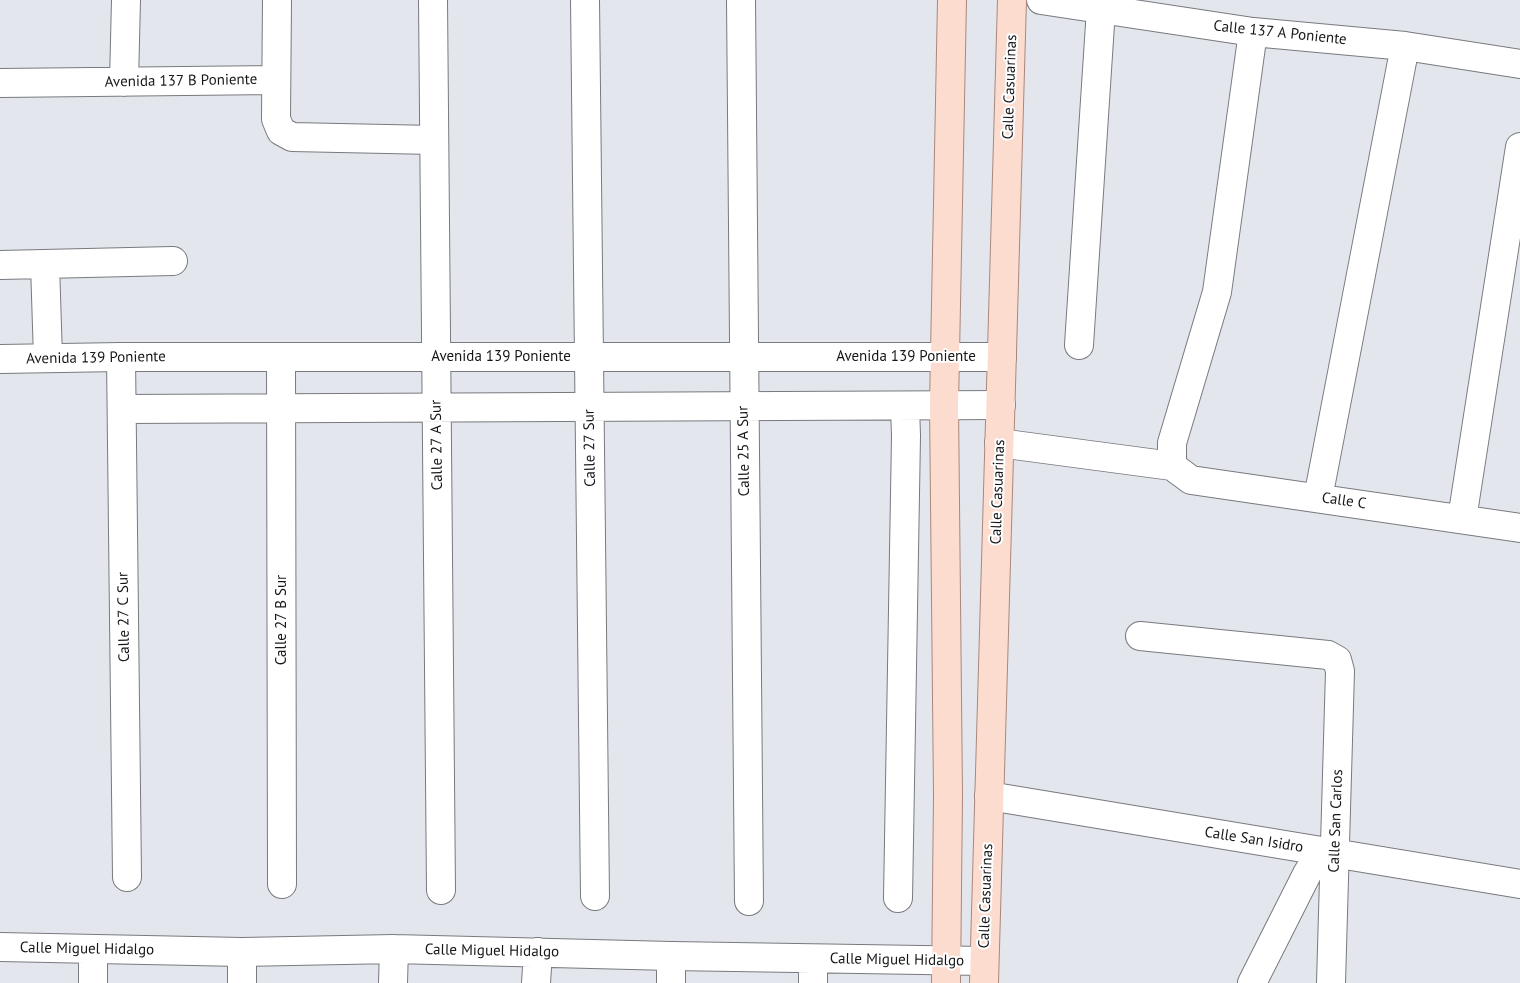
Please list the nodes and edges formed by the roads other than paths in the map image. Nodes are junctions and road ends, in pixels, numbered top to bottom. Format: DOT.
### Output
graph roads {
  1 [pos="126,0"];
  2 [pos="277,0"];
  3 [pos="433,0"];
  4 [pos="585,0"];
  5 [pos="741,0"];
  6 [pos="952,0"];
  7 [pos="1012,0"];
  8 [pos="1040,0"];
  9 [pos="1101,9"];
  10 [pos="1253,32"];
  11 [pos="1405,46"];
  12 [pos="1520,64"];
  13 [pos="276,80"];
  14 [pos="124,82"];
  15 [pos="0,83"];
  16 [pos="434,140"];
  17 [pos="1520,147"];
  18 [pos="173,261"];
  19 [pos="45,264"];
  20 [pos="0,265"];
  21 [pos="1079,345"];
  22 [pos="281,356"];
  23 [pos="121,357"];
  24 [pos="436,357"];
  25 [pos="589,357"];
  26 [pos="743,357"];
  27 [pos="946,357"];
  28 [pos="1002,357"];
  29 [pos="48,358"];
  30 [pos="0,359"];
  31 [pos="944,405"];
  32 [pos="1001,405"];
  33 [pos="744,406"];
  34 [pos="905,406"];
  35 [pos="590,407"];
  36 [pos="281,408"];
  37 [pos="436,408"];
  38 [pos="122,409"];
  39 [pos="999,443"];
  40 [pos="1172,466"];
  41 [pos="1318,498"];
  42 [pos="1462,519"];
  43 [pos="1520,528"];
  44 [pos="1140,636"];
  45 [pos="989,796"];
  46 [pos="1328,852"];
  47 [pos="127,877"];
  48 [pos="282,884"];
  49 [pos="1520,884"];
  50 [pos="441,890"];
  51 [pos="595,896"];
  52 [pos="898,898"];
  53 [pos="749,902"];
  54 [pos="0,947"];
  55 [pos="93,949"];
  56 [pos="394,949"];
  57 [pos="242,952"];
  58 [pos="538,952"];
  59 [pos="672,956"];
  60 [pos="813,971"];
  61 [pos="946,972"];
  62 [pos="984,972"];
  63 [pos="93,983"];
  64 [pos="242,983"];
  65 [pos="393,983"];
  66 [pos="536,983"];
  67 [pos="671,983"];
  68 [pos="1252,983"];
  69 [pos="1331,983"];
  1 -- 14 [label="street"];
  2 -- 13 [label="street"];
  3 -- 16 [label="street, Calle 27 A Sur"];
  4 -- 25 [label="street, Calle 27 Sur"];
  5 -- 26 [label="street, Calle 25 A Sur"];
  6 -- 27 [label="main road"];
  7 -- 28 [label="main road, Calle Casuarinas"];
  8 -- 9 [label="street, Calle 137 A Poniente"];
  9 -- 10 [label="street, Calle 137 A Poniente"];
  9 -- 21 [label="street"];
  10 -- 11 [label="street, Calle 137 A Poniente"];
  10 -- 40 [label="street"];
  11 -- 12 [label="street, Calle 137 A Poniente"];
  11 -- 41 [label="street"];
  13 -- 14 [label="street, Avenida 137 B Poniente"];
  13 -- 16 [label="street, Avenida 137 B Poniente"];
  14 -- 15 [label="street, Avenida 137 B Poniente"];
  16 -- 24 [label="street, Calle 27 A Sur"];
  17 -- 42 [label="street"];
  18 -- 19 [label="street"];
  19 -- 20 [label="street"];
  19 -- 29 [label="street"];
  22 -- 23 [label="street, Avenida 139 Poniente"];
  22 -- 24 [label="street, Avenida 139 Poniente"];
  22 -- 36 [label="street, Calle 27 B Sur"];
  23 -- 29 [label="street, Avenida 139 Poniente"];
  23 -- 38 [label="street, Calle 27 C Sur"];
  24 -- 25 [label="street, Avenida 139 Poniente"];
  24 -- 37 [label="street, Calle 27 A Sur"];
  25 -- 26 [label="street, Avenida 139 Poniente"];
  25 -- 35 [label="street, Calle 27 Sur"];
  26 -- 27 [label="street, Avenida 139 Poniente"];
  26 -- 33 [label="street, Calle 25 A Sur"];
  27 -- 28 [label="street, Avenida 139 Poniente"];
  27 -- 31 [label="main road"];
  28 -- 32 [label="main road, Calle Casuarinas"];
  29 -- 30 [label="street, Avenida 139 Poniente"];
  31 -- 32 [label="street"];
  31 -- 34 [label="street"];
  31 -- 61 [label="main road"];
  32 -- 39 [label="main road, Calle Casuarinas"];
  33 -- 34 [label="street"];
  33 -- 35 [label="street"];
  33 -- 53 [label="street, Calle 25 A Sur"];
  34 -- 52 [label="street"];
  35 -- 37 [label="street"];
  35 -- 51 [label="street, Calle 27 Sur"];
  36 -- 37 [label="street"];
  36 -- 38 [label="street"];
  36 -- 48 [label="street, Calle 27 B Sur"];
  37 -- 50 [label="street, Calle 27 A Sur"];
  38 -- 47 [label="street, Calle 27 C Sur"];
  39 -- 40 [label="street"];
  39 -- 45 [label="main road, Calle Casuarinas"];
  40 -- 41 [label="street, Calle C"];
  41 -- 42 [label="street, Calle C"];
  42 -- 43 [label="street, Calle C"];
  44 -- 46 [label="street, Calle San Carlos"];
  45 -- 46 [label="street, Calle San Isidro"];
  45 -- 62 [label="main road, Calle Casuarinas"];
  46 -- 49 [label="street, Calle San Isidro"];
  46 -- 68 [label="street"];
  46 -- 69 [label="street, Calle San Carlos"];
  54 -- 55 [label="street, Calle Miguel Hidalgo"];
  55 -- 57 [label="street, Calle Miguel Hidalgo"];
  55 -- 63 [label="street"];
  56 -- 57 [label="street, Calle Miguel Hidalgo"];
  56 -- 58 [label="street, Calle Miguel Hidalgo"];
  56 -- 65 [label="street"];
  57 -- 64 [label="street"];
  58 -- 59 [label="street, Calle Miguel Hidalgo"];
  58 -- 66 [label="street"];
  59 -- 60 [label="street, Calle Miguel Hidalgo"];
  59 -- 67 [label="street"];
  60 -- 61 [label="street, Calle Miguel Hidalgo"];
  61 -- 62 [label="street, Calle Miguel Hidalgo"];
}
